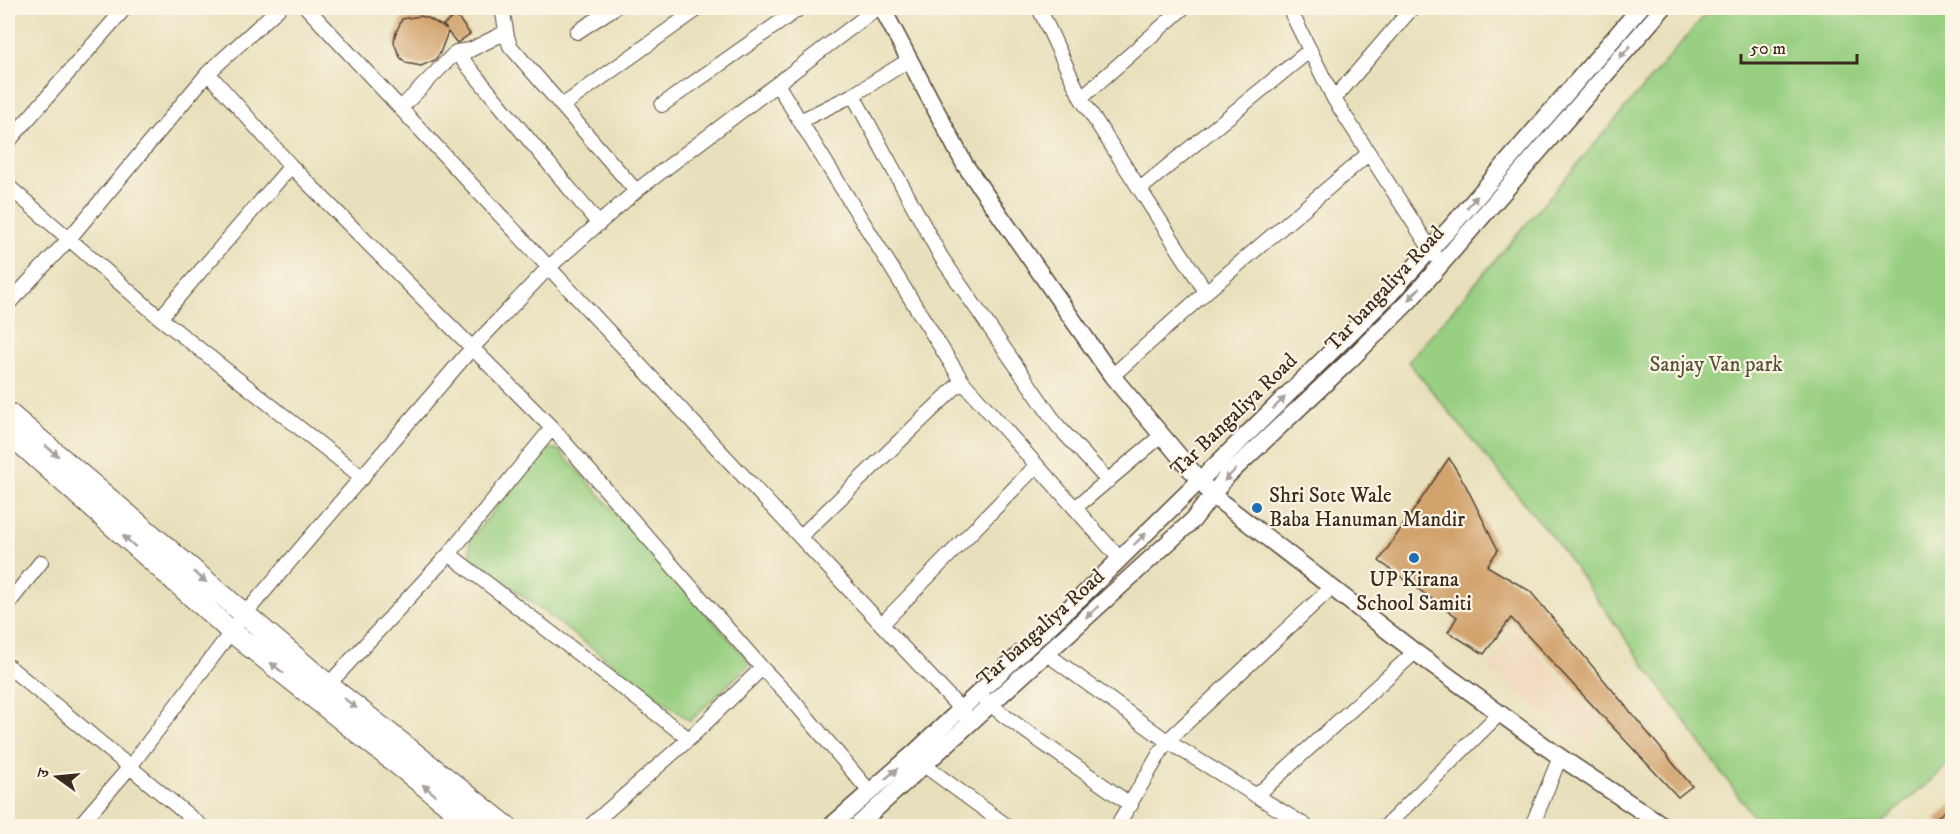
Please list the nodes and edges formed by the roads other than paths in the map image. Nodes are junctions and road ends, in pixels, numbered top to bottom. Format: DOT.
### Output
graph roads {
  1 [pos="125,8"];
  2 [pos="279,8"];
  3 [pos="307,8"];
  4 [pos="614,8"];
  5 [pos="699,8"];
  6 [pos="800,8"];
  7 [pos="877,8"];
  8 [pos="882,8"];
  9 [pos="1039,8"];
  10 [pos="1183,8"];
  11 [pos="1289,8"];
  12 [pos="1412,8"];
  13 [pos="1640,8"];
  14 [pos="1663,8"];
  15 [pos="504,9"];
  16 [pos="506,32"];
  17 [pos="576,32"];
  18 [pos="1310,50"];
  19 [pos="456,52"];
  20 [pos="909,60"];
  21 [pos="208,73"];
  22 [pos="777,84"];
  23 [pos="854,95"];
  24 [pos="1081,98"];
  25 [pos="1334,99"];
  26 [pos="662,105"];
  27 [pos="562,106"];
  28 [pos="401,108"];
  29 [pos="800,121"];
  30 [pos="8,142"];
  31 [pos="1368,154"];
  32 [pos="291,166"];
  33 [pos="1498,172"];
  34 [pos="1511,184"];
  35 [pos="8,186"];
  36 [pos="1140,189"];
  37 [pos="636,191"];
  38 [pos="599,224"];
  39 [pos="68,240"];
  40 [pos="1431,250"];
  41 [pos="1441,265"];
  42 [pos="549,267"];
  43 [pos="1206,292"];
  44 [pos="8,304"];
  45 [pos="160,318"];
  46 [pos="472,348"];
  47 [pos="1112,376"];
  48 [pos="962,381"];
  49 [pos="8,413"];
  50 [pos="552,428"];
  51 [pos="8,432"];
  52 [pos="1162,435"];
  53 [pos="1036,465"];
  54 [pos="363,478"];
  55 [pos="1108,480"];
  56 [pos="1200,480"];
  57 [pos="1212,495"];
  58 [pos="1075,508"];
  59 [pos="800,537"];
  60 [pos="449,554"];
  61 [pos="1120,558"];
  62 [pos="41,562"];
  63 [pos="1331,588"];
  64 [pos="8,604"];
  65 [pos="244,615"];
  66 [pos="882,624"];
  67 [pos="232,632"];
  68 [pos="1415,652"];
  69 [pos="1047,654"];
  70 [pos="8,666"];
  71 [pos="762,668"];
  72 [pos="328,685"];
  73 [pos="984,699"];
  74 [pos="1500,714"];
  75 [pos="967,715"];
  76 [pos="689,739"];
  77 [pos="1167,741"];
  78 [pos="1560,757"];
  79 [pos="924,765"];
  80 [pos="129,768"];
  81 [pos="870,792"];
  82 [pos="1256,796"];
  83 [pos="1131,805"];
  84 [pos="852,823"];
  85 [pos="79,826"];
  86 [pos="201,826"];
  87 [pos="475,826"];
  88 [pos="506,826"];
  89 [pos="590,826"];
  90 [pos="831,826"];
  91 [pos="1007,826"];
  92 [pos="1117,826"];
  93 [pos="1306,826"];
  94 [pos="1386,826"];
  95 [pos="1532,826"];
  96 [pos="1664,826"];
  1 -- 30 [label="street"];
  2 -- 21 [label="street"];
  3 -- 28 [label="street"];
  4 -- 17 [label="street"];
  5 -- 27 [label="street"];
  6 -- 26 [label="street"];
  7 -- 22 [label="street"];
  8 -- 20 [label="street"];
  9 -- 24 [label="street"];
  10 -- 24 [label="street"];
  11 -- 18 [label="street"];
  12 -- 25 [label="street"];
  13 -- 33 [label="street, Tar Bangaliya Road"];
  14 -- 34 [label="street, Tar bangaliya Road, one-way"];
  15 -- 16 [label="street"];
  16 -- 19 [label="street"];
  16 -- 27 [label="street"];
  18 -- 25 [label="street"];
  18 -- 36 [label="street"];
  19 -- 28 [label="street"];
  19 -- 38 [label="street"];
  20 -- 23 [label="street"];
  20 -- 47 [label="street"];
  21 -- 32 [label="street"];
  21 -- 39 [label="street"];
  22 -- 29 [label="street"];
  22 -- 37 [label="street"];
  23 -- 29 [label="street"];
  23 -- 55 [label="street"];
  24 -- 36 [label="street"];
  25 -- 31 [label="street"];
  27 -- 37 [label="street"];
  28 -- 42 [label="street"];
  29 -- 48 [label="street"];
  31 -- 40 [label="street"];
  31 -- 43 [label="street"];
  32 -- 45 [label="street"];
  32 -- 46 [label="street"];
  33 -- 34 [label="street"];
  40 -- 33 [label="street, Tar Bangaliya Road, one-way"];
  34 -- 41 [label="street, Tar bangaliya Road"];
  35 -- 39 [label="street"];
  36 -- 43 [label="street"];
  37 -- 38 [label="street"];
  38 -- 42 [label="street"];
  39 -- 44 [label="street"];
  39 -- 45 [label="street"];
  40 -- 41 [label="street"];
  56 -- 40 [label="street, Tar Bangaliya Road, one-way"];
  41 -- 57 [label="street, Tar bangaliya Road, one-way"];
  42 -- 46 [label="street"];
  42 -- 59 [label="street"];
  43 -- 47 [label="street"];
  45 -- 54 [label="street"];
  46 -- 50 [label="street"];
  46 -- 54 [label="street"];
  47 -- 52 [label="street"];
  48 -- 53 [label="street"];
  48 -- 59 [label="street"];
  49 -- 65 [label="highway, one-way"];
  50 -- 60 [label="street"];
  50 -- 71 [label="street"];
  67 -- 51 [label="highway, one-way"];
  52 -- 55 [label="street"];
  52 -- 56 [label="street"];
  53 -- 58 [label="street"];
  53 -- 66 [label="street"];
  54 -- 65 [label="street"];
  55 -- 58 [label="street"];
  56 -- 57 [label="street"];
  61 -- 56 [label="street, Tar Bangaliya Road, one-way"];
  57 -- 63 [label="street"];
  57 -- 69 [label="street, Tar bangaliya Road, one-way"];
  58 -- 61 [label="street"];
  59 -- 66 [label="street"];
  60 -- 72 [label="street"];
  60 -- 76 [label="street"];
  61 -- 73 [label="street, Tar Bangaliya Road"];
  62 -- 64 [label="street"];
  63 -- 68 [label="street"];
  63 -- 77 [label="street"];
  65 -- 67 [label="street"];
  65 -- 72 [label="highway"];
  66 -- 75 [label="street"];
  67 -- 80 [label="street"];
  87 -- 67 [label="highway, one-way"];
  68 -- 74 [label="street"];
  68 -- 82 [label="street"];
  69 -- 73 [label="street, Tar bangaliya Road"];
  69 -- 77 [label="street"];
  70 -- 80 [label="street"];
  71 -- 76 [label="street"];
  71 -- 81 [label="street"];
  72 -- 88 [label="highway, one-way"];
  73 -- 75 [label="street, Tar bangaliya Road"];
  73 -- 83 [label="street"];
  74 -- 78 [label="street"];
  74 -- 94 [label="street"];
  75 -- 79 [label="street, Tar bangaliya Road"];
  81 -- 75 [label="street, one-way"];
  76 -- 89 [label="street"];
  77 -- 82 [label="street"];
  77 -- 83 [label="street"];
  78 -- 95 [label="street"];
  78 -- 96 [label="street"];
  79 -- 84 [label="street, Tar bangaliya Road"];
  79 -- 91 [label="street"];
  80 -- 85 [label="street"];
  80 -- 86 [label="street"];
  81 -- 84 [label="street"];
  82 -- 93 [label="street"];
  83 -- 92 [label="street"];
  84 -- 90 [label="street"];
}
